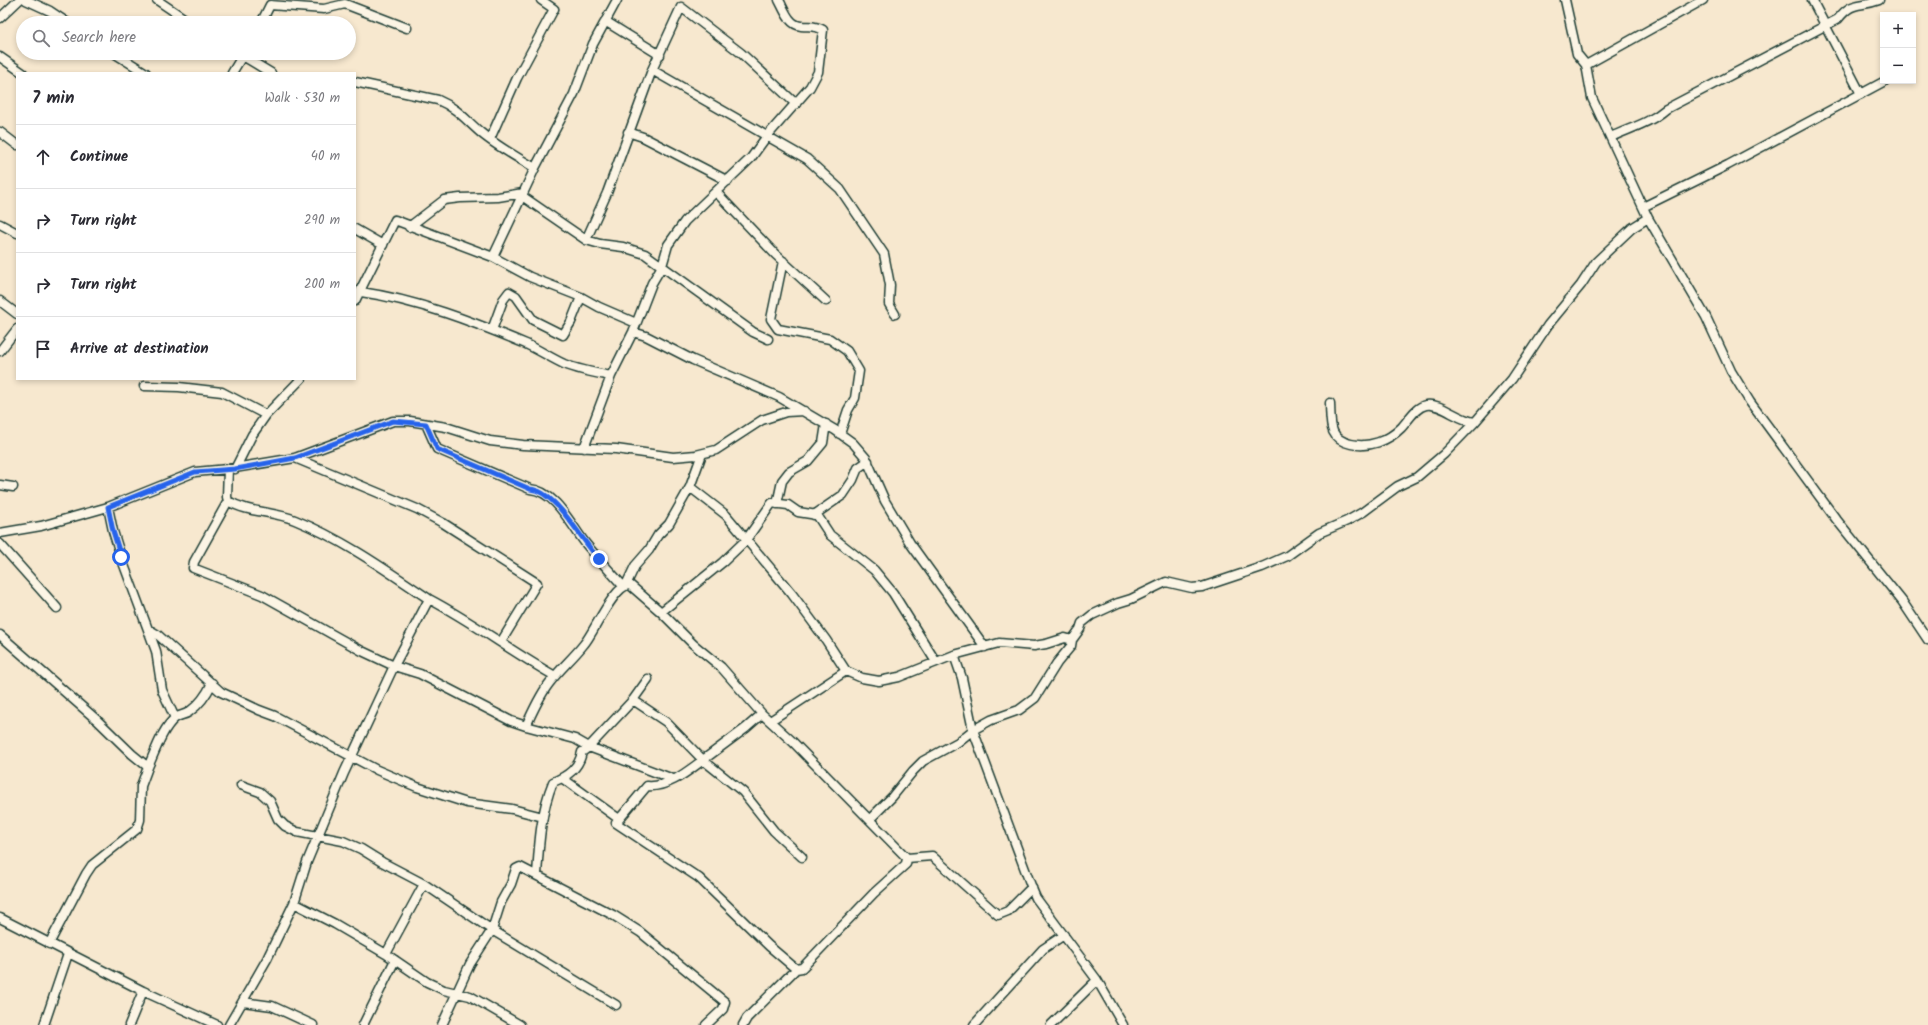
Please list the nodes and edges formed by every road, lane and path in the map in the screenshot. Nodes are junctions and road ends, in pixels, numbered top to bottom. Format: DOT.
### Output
graph roads {
  1 [pos="19,0"];
  2 [pos="26,0"];
  3 [pos="157,0"];
  4 [pos="541,0"];
  5 [pos="617,0"];
  6 [pos="779,0"];
  7 [pos="1565,0"];
  8 [pos="1703,0"];
  9 [pos="1812,0"];
  10 [pos="1879,0"];
  11 [pos="270,2"];
  12 [pos="58,16"];
  13 [pos="181,16"];
  14 [pos="263,16"];
  15 [pos="0,18"];
  16 [pos="605,21"];
  17 [pos="1825,25"];
  18 [pos="407,28"];
  19 [pos="660,55"];
  20 [pos="0,57"];
  21 [pos="125,60"];
  22 [pos="239,60"];
  23 [pos="251,60"];
  24 [pos="1586,65"];
  25 [pos="652,70"];
  26 [pos="22,72"];
  27 [pos="144,72"];
  28 [pos="233,72"];
  29 [pos="269,72"];
  30 [pos="356,82"];
  31 [pos="1880,84"];
  32 [pos="1861,94"];
  33 [pos="796,104"];
  34 [pos="0,132"];
  35 [pos="628,132"];
  36 [pos="767,136"];
  37 [pos="1611,137"];
  38 [pos="490,139"];
  39 [pos="16,144"];
  40 [pos="535,168"];
  41 [pos="728,181"];
  42 [pos="716,192"];
  43 [pos="522,194"];
  44 [pos="1643,207"];
  45 [pos="1648,218"];
  46 [pos="0,224"];
  47 [pos="409,227"];
  48 [pos="356,230"];
  49 [pos="16,232"];
  50 [pos="586,240"];
  51 [pos="383,245"];
  52 [pos="493,257"];
  53 [pos="783,261"];
  54 [pos="662,266"];
  55 [pos="361,292"];
  56 [pos="581,297"];
  57 [pos="356,300"];
  58 [pos="0,301"];
  59 [pos="826,301"];
  60 [pos="16,313"];
  61 [pos="895,314"];
  62 [pos="636,323"];
  63 [pos="492,330"];
  64 [pos="16,331"];
  65 [pos="633,332"];
  66 [pos="768,339"];
  67 [pos="0,351"];
  68 [pos="611,376"];
  69 [pos="300,380"];
  70 [pos="144,386"];
  71 [pos="1330,403"];
  72 [pos="804,411"];
  73 [pos="266,415"];
  74 [pos="1475,422"];
  75 [pos="426,424"];
  76 [pos="826,424"];
  77 [pos="840,434"];
  78 [pos="584,448"];
  79 [pos="702,454"];
  80 [pos="295,458"];
  81 [pos="868,461"];
  82 [pos="232,469"];
  83 [pos="0,485"];
  84 [pos="13,487"];
  85 [pos="690,487"];
  86 [pos="228,502"];
  87 [pos="777,504"];
  88 [pos="108,507"];
  89 [pos="816,515"];
  90 [pos="0,533"];
  91 [pos="746,540"];
  92 [pos="0,544"];
  93 [pos="625,586"];
  94 [pos="429,600"];
  95 [pos="57,608"];
  96 [pos="661,612"];
  97 [pos="148,629"];
  98 [pos="0,635"];
  99 [pos="1072,640"];
  100 [pos="1928,640"];
  101 [pos="501,642"];
  102 [pos="985,646"];
  103 [pos="954,655"];
  104 [pos="936,662"];
  105 [pos="394,666"];
  106 [pos="846,671"];
  107 [pos="556,676"];
  108 [pos="648,678"];
  109 [pos="212,683"];
  110 [pos="633,700"];
  111 [pos="762,714"];
  112 [pos="175,718"];
  113 [pos="770,721"];
  114 [pos="526,726"];
  115 [pos="973,730"];
  116 [pos="589,748"];
  117 [pos="352,756"];
  118 [pos="703,760"];
  119 [pos="148,767"];
  120 [pos="562,778"];
  121 [pos="673,779"];
  122 [pos="241,785"];
  123 [pos="543,817"];
  124 [pos="619,819"];
  125 [pos="870,819"];
  126 [pos="317,836"];
  127 [pos="802,857"];
  128 [pos="907,858"];
  129 [pos="537,875"];
  130 [pos="424,884"];
  131 [pos="1032,887"];
  132 [pos="294,903"];
  133 [pos="0,918"];
  134 [pos="492,930"];
  135 [pos="1064,935"];
  136 [pos="49,944"];
  137 [pos="68,954"];
  138 [pos="386,954"];
  139 [pos="395,960"];
  140 [pos="796,969"];
  141 [pos="1097,980"];
  142 [pos="143,991"];
  143 [pos="457,993"];
  144 [pos="243,1002"];
  145 [pos="616,1005"];
  146 [pos="44,1025"];
  147 [pos="129,1025"];
  148 [pos="217,1025"];
  149 [pos="229,1025"];
  150 [pos="313,1025"];
  151 [pos="363,1025"];
  152 [pos="442,1025"];
  153 [pos="520,1025"];
  154 [pos="706,1025"];
  155 [pos="742,1025"];
  156 [pos="974,1025"];
  157 [pos="1051,1025"];
  158 [pos="1123,1025"];
  1 -- 15 [label="street"];
  2 -- 12 [label="street"];
  3 -- 13 [label="street"];
  4 -- 38 [label="street"];
  5 -- 16 [label="street"];
  6 -- 33 [label="street"];
  7 -- 24 [label="street"];
  8 -- 24 [label="street"];
  9 -- 17 [label="street"];
  10 -- 17 [label="street"];
  11 -- 14 [label="street"];
  11 -- 18 [label="street"];
  16 -- 19 [label="street"];
  16 -- 40 [label="street"];
  17 -- 32 [label="street"];
  17 -- 37 [label="street"];
  19 -- 25 [label="street"];
  19 -- 33 [label="street"];
  20 -- 26 [label="street"];
  21 -- 27 [label="street"];
  22 -- 28 [label="street"];
  23 -- 29 [label="street"];
  24 -- 37 [label="street"];
  25 -- 35 [label="street"];
  25 -- 36 [label="street"];
  30 -- 38 [label="street"];
  31 -- 32 [label="street"];
  32 -- 44 [label="street"];
  33 -- 36 [label="street"];
  34 -- 39 [label="street"];
  35 -- 41 [label="street"];
  35 -- 50 [label="street"];
  36 -- 41 [label="street"];
  36 -- 61 [label="street"];
  37 -- 44 [label="street"];
  38 -- 40 [label="street"];
  40 -- 43 [label="street"];
  41 -- 42 [label="street"];
  42 -- 53 [label="street"];
  42 -- 54 [label="street"];
  43 -- 47 [label="street"];
  43 -- 50 [label="street"];
  43 -- 52 [label="street"];
  44 -- 45 [label="street"];
  45 -- 74 [label="street"];
  45 -- 100 [label="street"];
  46 -- 49 [label="street"];
  47 -- 51 [label="street"];
  47 -- 52 [label="street"];
  48 -- 51 [label="street"];
  50 -- 54 [label="street"];
  51 -- 55 [label="street"];
  52 -- 56 [label="street"];
  53 -- 59 [label="street"];
  53 -- 77 [label="street"];
  54 -- 62 [label="street"];
  54 -- 66 [label="street"];
  55 -- 57 [label="street"];
  55 -- 63 [label="street"];
  56 -- 62 [label="street"];
  56 -- 63 [label="street"];
  58 -- 60 [label="street"];
  62 -- 65 [label="street"];
  63 -- 68 [label="street"];
  64 -- 67 [label="street"];
  65 -- 68 [label="street"];
  65 -- 72 [label="street"];
  68 -- 78 [label="street"];
  69 -- 73 [label="street"];
  70 -- 73 [label="street"];
  71 -- 74 [label="street"];
  72 -- 76 [label="street"];
  72 -- 79 [label="street"];
  73 -- 82 [label="street"];
  74 -- 99 [label="street"];
  75 -- 78 [label="street"];
  75 -- 80 [label="street"];
  75 -- 93 [label="street"];
  76 -- 77 [label="street"];
  76 -- 87 [label="street"];
  77 -- 81 [label="street"];
  78 -- 79 [label="street"];
  79 -- 85 [label="street"];
  80 -- 82 [label="street"];
  80 -- 101 [label="street"];
  81 -- 89 [label="street"];
  81 -- 102 [label="street"];
  82 -- 86 [label="street"];
  82 -- 88 [label="street"];
  83 -- 84 [label="street"];
  85 -- 91 [label="street"];
  85 -- 93 [label="street"];
  86 -- 94 [label="street"];
  86 -- 105 [label="street"];
  87 -- 89 [label="street"];
  87 -- 91 [label="street"];
  88 -- 90 [label="street"];
  88 -- 97 [label="street"];
  89 -- 104 [label="street"];
  91 -- 96 [label="street"];
  91 -- 106 [label="street"];
  92 -- 95 [label="street"];
  93 -- 96 [label="street"];
  93 -- 107 [label="street"];
  94 -- 101 [label="street"];
  94 -- 105 [label="street"];
  96 -- 111 [label="street"];
  97 -- 109 [label="street"];
  97 -- 112 [label="street"];
  98 -- 119 [label="street"];
  99 -- 102 [label="street"];
  99 -- 115 [label="street"];
  101 -- 107 [label="street"];
  102 -- 103 [label="street"];
  103 -- 104 [label="street"];
  103 -- 115 [label="street"];
  104 -- 106 [label="street"];
  105 -- 114 [label="street"];
  105 -- 117 [label="street"];
  106 -- 113 [label="street"];
  107 -- 114 [label="street"];
  108 -- 110 [label="street"];
  109 -- 112 [label="street"];
  109 -- 117 [label="street"];
  110 -- 116 [label="street"];
  110 -- 118 [label="street"];
  111 -- 113 [label="street"];
  111 -- 118 [label="street"];
  112 -- 119 [label="street"];
  113 -- 125 [label="street"];
  114 -- 116 [label="street"];
  115 -- 125 [label="street"];
  115 -- 131 [label="street"];
  116 -- 120 [label="street"];
  116 -- 121 [label="street"];
  117 -- 123 [label="street"];
  117 -- 126 [label="street"];
  118 -- 121 [label="street"];
  118 -- 127 [label="street"];
  119 -- 136 [label="street"];
  120 -- 123 [label="street"];
  120 -- 124 [label="street"];
  121 -- 124 [label="street"];
  122 -- 126 [label="street"];
  123 -- 129 [label="street"];
  124 -- 140 [label="street"];
  125 -- 128 [label="street"];
  126 -- 130 [label="street"];
  126 -- 132 [label="street"];
  128 -- 131 [label="street"];
  128 -- 140 [label="street"];
  129 -- 134 [label="street"];
  129 -- 154 [label="street"];
  130 -- 134 [label="street"];
  130 -- 138 [label="street"];
  131 -- 135 [label="street"];
  132 -- 138 [label="street"];
  132 -- 144 [label="street"];
  133 -- 136 [label="street"];
  134 -- 143 [label="street"];
  134 -- 145 [label="street"];
  135 -- 141 [label="street"];
  135 -- 156 [label="street"];
  136 -- 137 [label="street"];
  137 -- 142 [label="street"];
  137 -- 146 [label="street"];
  138 -- 139 [label="street"];
  139 -- 143 [label="street"];
  139 -- 151 [label="street"];
  140 -- 155 [label="street"];
  141 -- 157 [label="street"];
  141 -- 158 [label="street"];
  142 -- 147 [label="street"];
  142 -- 148 [label="street"];
  143 -- 152 [label="street"];
  143 -- 153 [label="street"];
  144 -- 149 [label="street"];
  144 -- 150 [label="street"];
}
